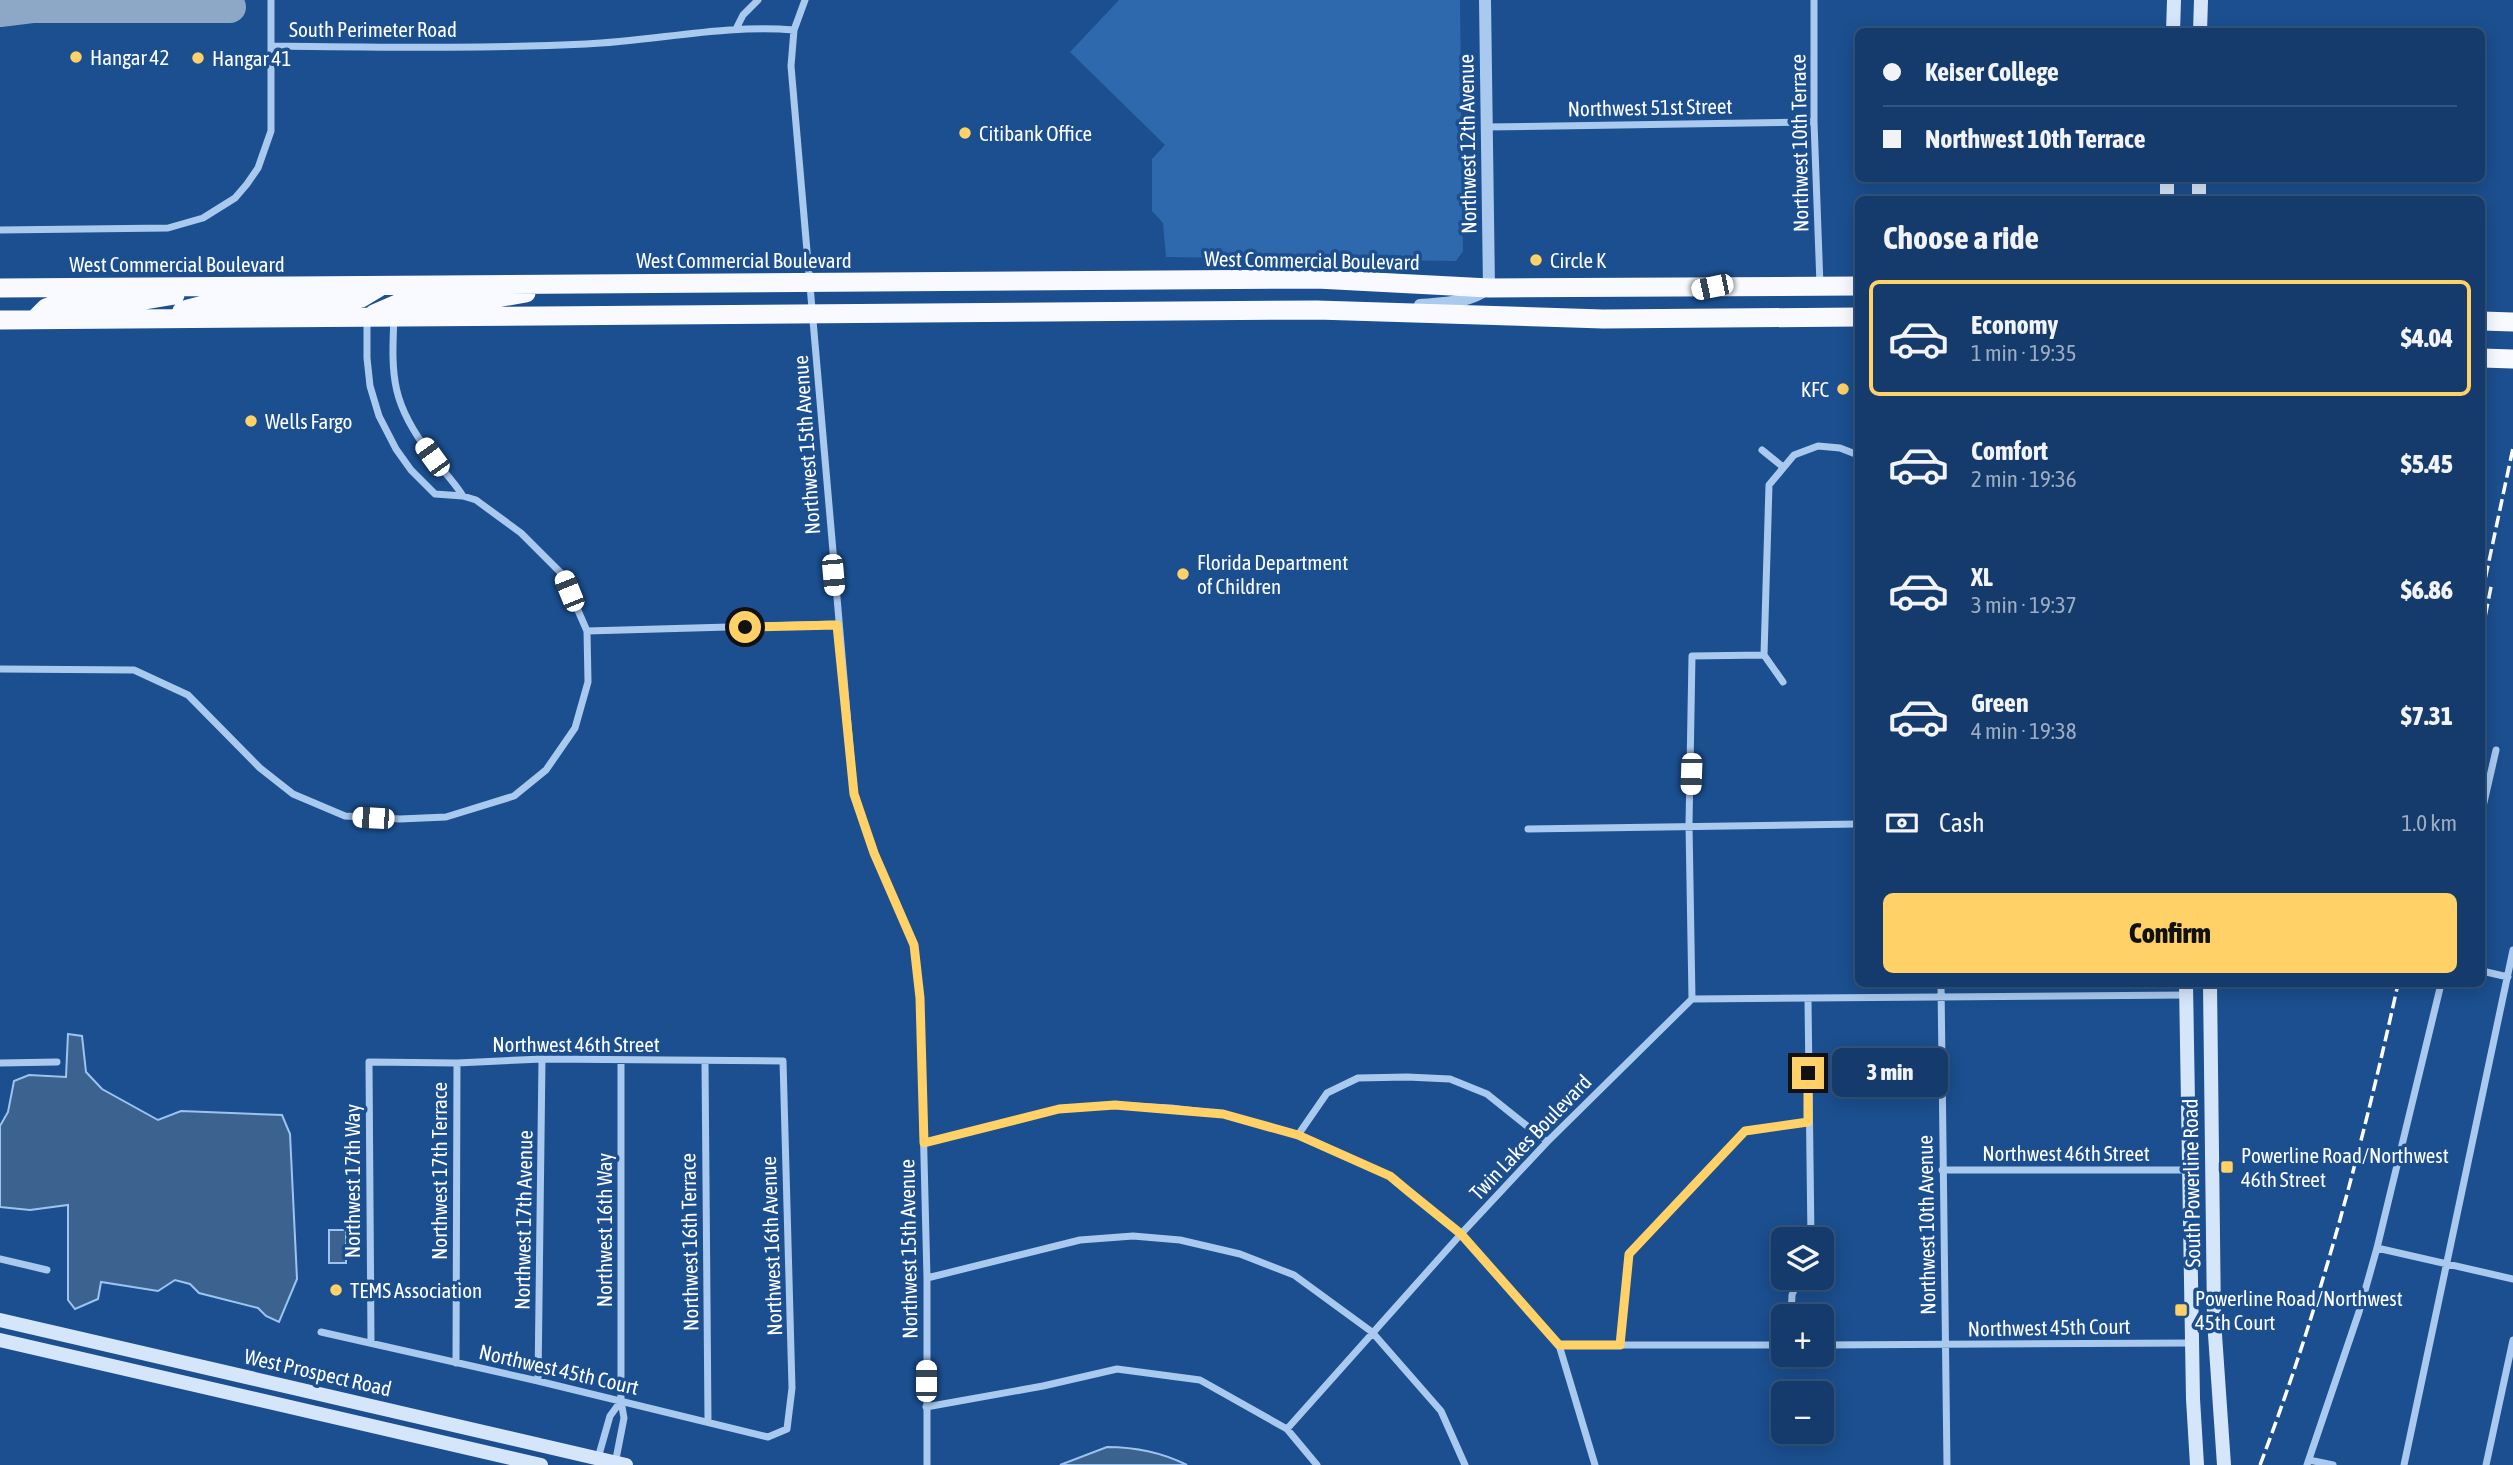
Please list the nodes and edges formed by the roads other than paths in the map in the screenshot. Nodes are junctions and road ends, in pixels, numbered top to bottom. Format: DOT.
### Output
graph roads {
  1 [pos="271,0"];
  2 [pos="758,0"];
  3 [pos="805,0"];
  4 [pos="1485,0"];
  5 [pos="1814,0"];
  6 [pos="2174,0"];
  7 [pos="2201,0"];
  8 [pos="2174,28"];
  9 [pos="2200,28"];
  10 [pos="736,29"];
  11 [pos="794,30"];
  12 [pos="272,46"];
  13 [pos="1814,122"];
  14 [pos="1486,127"];
  15 [pos="0,230"];
  16 [pos="810,282"];
  17 [pos="557,284"];
  18 [pos="382,285"];
  19 [pos="210,286"];
  20 [pos="1820,286"];
  21 [pos="1855,286"];
  22 [pos="1712,287"];
  23 [pos="0,288"];
  24 [pos="1489,288"];
  25 [pos="1354,311"];
  26 [pos="813,314"];
  27 [pos="1525,316"];
  28 [pos="368,317"];
  29 [pos="394,317"];
  30 [pos="1855,317"];
  31 [pos="161,318"];
  32 [pos="35,319"];
  33 [pos="0,320"];
  34 [pos="2485,321"];
  35 [pos="2513,322"];
  36 [pos="2485,358"];
  37 [pos="2513,359"];
  38 [pos="1762,450"];
  39 [pos="1855,454"];
  40 [pos="1783,467"];
  41 [pos="463,496"];
  42 [pos="837,625"];
  43 [pos="587,631"];
  44 [pos="1764,655"];
  45 [pos="0,669"];
  46 [pos="1783,682"];
  47 [pos="2496,750"];
  48 [pos="2485,798"];
  49 [pos="1855,824"];
  50 [pos="1689,825"];
  51 [pos="1528,828"];
  52 [pos="2513,950"];
  53 [pos="2485,972"];
  54 [pos="2508,977"];
  55 [pos="1941,987"];
  56 [pos="2210,987"];
  57 [pos="2440,987"];
  58 [pos="2186,989"];
  59 [pos="1941,996"];
  60 [pos="1692,999"];
  61 [pos="1808,1000"];
  62 [pos="542,1059"];
  63 [pos="621,1060"];
  64 [pos="783,1061"];
  65 [pos="57,1062"];
  66 [pos="369,1062"];
  67 [pos="705,1062"];
  68 [pos="0,1063"];
  69 [pos="457,1063"];
  70 [pos="1808,1122"];
  71 [pos="1298,1135"];
  72 [pos="2190,1136"];
  73 [pos="1547,1142"];
  74 [pos="924,1143"];
  75 [pos="1942,1170"];
  76 [pos="2190,1170"];
  77 [pos="2211,1171"];
  78 [pos="2211,1196"];
  79 [pos="1811,1227"];
  80 [pos="1461,1234"];
  81 [pos="2377,1248"];
  82 [pos="0,1259"];
  83 [pos="2446,1263"];
  84 [pos="47,1270"];
  85 [pos="927,1278"];
  86 [pos="2513,1279"];
  87 [pos="0,1320"];
  88 [pos="321,1332"];
  89 [pos="1372,1332"];
  90 [pos="0,1340"];
  91 [pos="2513,1340"];
  92 [pos="371,1342"];
  93 [pos="2192,1343"];
  94 [pos="1559,1345"];
  95 [pos="1620,1345"];
  96 [pos="1771,1345"];
  97 [pos="1834,1345"];
  98 [pos="1945,1346"];
  99 [pos="456,1363"];
  100 [pos="538,1381"];
  101 [pos="621,1401"];
  102 [pos="926,1407"];
  103 [pos="708,1421"];
  104 [pos="788,1429"];
  105 [pos="1287,1429"];
  106 [pos="522,1441"];
  107 [pos="538,1445"];
  108 [pos="517,1462"];
  109 [pos="596,1462"];
  110 [pos="2308,1462"];
  111 [pos="536,1464"];
  112 [pos="619,1464"];
  113 [pos="927,1465"];
  114 [pos="1317,1465"];
  115 [pos="1465,1465"];
  116 [pos="1595,1465"];
  117 [pos="1947,1465"];
  118 [pos="2197,1465"];
  119 [pos="2224,1465"];
  120 [pos="2333,1465"];
  121 [pos="2404,1465"];
  122 [pos="2486,1465"];
  1 -- 12 [label="street"];
  2 -- 10 [label="street"];
  3 -- 11 [label="street, Northwest 15th Avenue"];
  4 -- 14 [label="street, Northwest 12th Avenue"];
  5 -- 13 [label="street, Northwest 10th Terrace"];
  6 -- 8 [label="main road"];
  7 -- 9 [label="main road"];
  10 -- 11 [label="street, South Perimeter Road"];
  10 -- 12 [label="street, South Perimeter Road"];
  11 -- 16 [label="street, Northwest 15th Avenue"];
  12 -- 15 [label="street, South Perimeter Road"];
  13 -- 14 [label="street, Northwest 51st Street"];
  13 -- 20 [label="street, Northwest 10th Terrace"];
  14 -- 24 [label="street, Northwest 12th Avenue"];
  16 -- 17 [label="highway, West Commercial Boulevard"];
  16 -- 24 [label="highway, West Commercial Boulevard"];
  16 -- 26 [label="street, Northwest 15th Avenue"];
  17 -- 18 [label="highway, West Commercial Boulevard"];
  17 -- 28 [label="highway"];
  18 -- 19 [label="highway, West Commercial Boulevard"];
  18 -- 31 [label="highway"];
  19 -- 23 [label="highway, West Commercial Boulevard"];
  19 -- 32 [label="highway"];
  20 -- 21 [label="highway, West Commercial Boulevard"];
  20 -- 22 [label="highway, West Commercial Boulevard"];
  22 -- 24 [label="highway, West Commercial Boulevard"];
  22 -- 27 [label="highway"];
  24 -- 25 [label="street, West Commercial Boulevard"];
  25 -- 26 [label="highway, West Commercial Boulevard"];
  25 -- 27 [label="highway, West Commercial Boulevard"];
  26 -- 29 [label="highway, West Commercial Boulevard"];
  26 -- 42 [label="street, Northwest 15th Avenue"];
  27 -- 30 [label="highway, West Commercial Boulevard"];
  28 -- 29 [label="highway, West Commercial Boulevard"];
  28 -- 31 [label="highway, West Commercial Boulevard"];
  28 -- 41 [label="street"];
  29 -- 41 [label="street"];
  31 -- 32 [label="highway, West Commercial Boulevard"];
  32 -- 33 [label="highway, West Commercial Boulevard"];
  34 -- 35 [label="highway"];
  36 -- 37 [label="highway"];
  38 -- 40 [label="street"];
  39 -- 40 [label="street"];
  40 -- 44 [label="street"];
  41 -- 43 [label="street"];
  42 -- 43 [label="street"];
  42 -- 74 [label="street, Northwest 15th Avenue"];
  43 -- 45 [label="street"];
  44 -- 46 [label="street"];
  44 -- 50 [label="street"];
  47 -- 48 [label="street"];
  49 -- 50 [label="street"];
  50 -- 51 [label="street"];
  50 -- 60 [label="street"];
  52 -- 54 [label="street"];
  53 -- 54 [label="street"];
  54 -- 83 [label="street"];
  55 -- 59 [label="street, Northwest 10th Avenue"];
  56 -- 77 [label="main road, South Powerline Road"];
  57 -- 81 [label="street"];
  58 -- 59 [label="street"];
  58 -- 72 [label="main road, South Powerline Road"];
  59 -- 61 [label="street"];
  59 -- 75 [label="street, Northwest 10th Avenue"];
  60 -- 61 [label="street"];
  60 -- 73 [label="street, Twin Lakes Boulevard"];
  61 -- 70 [label="street"];
  62 -- 63 [label="street, Northwest 46th Street"];
  62 -- 69 [label="street, Northwest 46th Street"];
  62 -- 100 [label="street, Northwest 17th Avenue"];
  63 -- 67 [label="street, Northwest 46th Street"];
  63 -- 101 [label="street, Northwest 16th Way"];
  64 -- 67 [label="street, Northwest 46th Street"];
  64 -- 104 [label="street, Northwest 16th Avenue"];
  65 -- 68 [label="street"];
  66 -- 69 [label="street, Northwest 46th Street"];
  66 -- 92 [label="street, Northwest 17th Way"];
  67 -- 103 [label="street, Northwest 16th Terrace"];
  69 -- 99 [label="street, Northwest 17th Terrace"];
  70 -- 79 [label="street"];
  70 -- 95 [label="street"];
  71 -- 73 [label="street"];
  71 -- 74 [label="street"];
  71 -- 80 [label="street"];
  72 -- 76 [label="main road, South Powerline Road"];
  72 -- 77 [label="main road"];
  73 -- 80 [label="street, Twin Lakes Boulevard"];
  74 -- 85 [label="street, Northwest 15th Avenue"];
  75 -- 76 [label="street, Northwest 46th Street"];
  75 -- 98 [label="street, Northwest 10th Avenue"];
  76 -- 78 [label="main road"];
  76 -- 93 [label="main road, South Powerline Road"];
  77 -- 78 [label="main road, South Powerline Road"];
  78 -- 119 [label="main road, South Powerline Road"];
  80 -- 89 [label="street, Twin Lakes Boulevard"];
  80 -- 94 [label="street"];
  81 -- 83 [label="street"];
  81 -- 110 [label="street"];
  82 -- 84 [label="street"];
  83 -- 86 [label="street"];
  83 -- 121 [label="street"];
  85 -- 89 [label="street"];
  85 -- 102 [label="street, Northwest 15th Avenue"];
  87 -- 106 [label="main road, West Prospect Road"];
  88 -- 92 [label="street, Northwest 45th Court"];
  89 -- 105 [label="street, Twin Lakes Boulevard"];
  89 -- 115 [label="street"];
  90 -- 108 [label="main road, West Prospect Road"];
  91 -- 122 [label="street"];
  92 -- 99 [label="street, Northwest 45th Court"];
  93 -- 98 [label="street, Northwest 45th Court"];
  93 -- 118 [label="main road, South Powerline Road"];
  94 -- 95 [label="street"];
  94 -- 116 [label="street"];
  95 -- 96 [label="street"];
  97 -- 98 [label="street, Northwest 45th Court"];
  98 -- 117 [label="street, Northwest 10th Avenue"];
  99 -- 100 [label="street, Northwest 45th Court"];
  100 -- 101 [label="street, Northwest 45th Court"];
  101 -- 103 [label="street, Northwest 45th Court"];
  101 -- 109 [label="street, Northwest 16th Way"];
  101 -- 112 [label="street, Northwest 16th Way"];
  102 -- 105 [label="street"];
  102 -- 113 [label="street, Northwest 15th Avenue"];
  103 -- 104 [label="street, Northwest 45th Court"];
  105 -- 114 [label="street"];
  106 -- 107 [label="main road, West Prospect Road"];
  106 -- 108 [label="street"];
  107 -- 109 [label="main road, West Prospect Road"];
  107 -- 111 [label="street"];
  108 -- 111 [label="main road, West Prospect Road"];
  109 -- 112 [label="main road, West Prospect Road"];
  110 -- 120 [label="street"];
}
